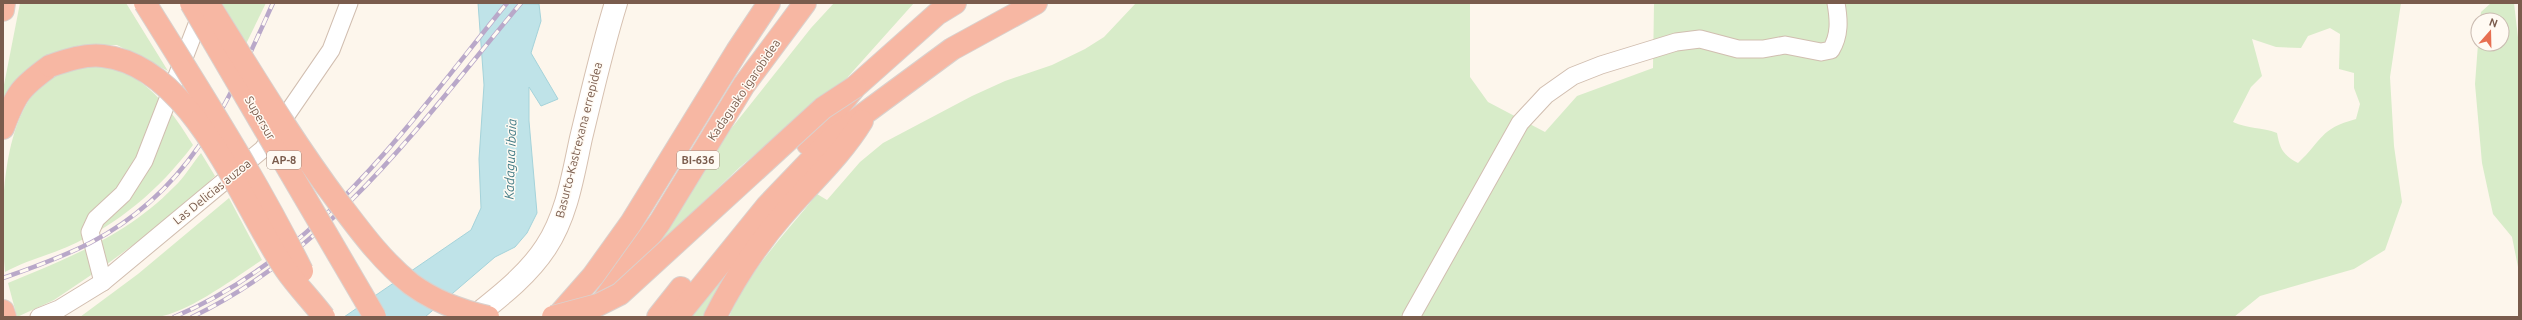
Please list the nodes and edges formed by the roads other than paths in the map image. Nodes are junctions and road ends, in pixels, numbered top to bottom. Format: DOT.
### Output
graph roads {
  1 [pos="4,3"];
  2 [pos="145,3"];
  3 [pos="191,3"];
  4 [pos="206,3"];
  5 [pos="349,3"];
  6 [pos="616,3"];
  7 [pos="769,3"];
  8 [pos="805,3"];
  9 [pos="955,3"];
  10 [pos="1036,3"];
  11 [pos="1836,3"];
  12 [pos="3,10"];
  13 [pos="855,87"];
  14 [pos="868,111"];
  15 [pos="3,128"];
  16 [pos="103,282"];
  17 [pos="3,310"];
  18 [pos="5,317"];
  19 [pos="40,317"];
  20 [pos="325,317"];
  21 [pos="375,317"];
  22 [pos="474,317"];
  23 [pos="488,317"];
  24 [pos="554,317"];
  25 [pos="557,317"];
  26 [pos="591,317"];
  27 [pos="658,317"];
  28 [pos="677,317"];
  29 [pos="715,317"];
  30 [pos="1411,317"];
  1 -- 12 [label="highway"];
  2 -- 20 [label="highway, AP-8, bridge"];
  3 -- 21 [label="highway, Supersur / AP-8, bridge"];
  4 -- 16 [label="street"];
  4 -- 23 [label="highway, bridge"];
  5 -- 16 [label="street, Las Delicias auzoa"];
  6 -- 22 [label="street, Basurto-Kastrexana errepidea"];
  7 -- 25 [label="highway, Kadaguako igarobidea / BI-636"];
  8 -- 26 [label="highway, Kadaguako igarobidea / BI-636"];
  9 -- 13 [label="highway"];
  10 -- 14 [label="highway"];
  11 -- 30 [label="street"];
  13 -- 24 [label="highway, bridge"];
  13 -- 27 [label="highway"];
  14 -- 28 [label="highway"];
  14 -- 29 [label="highway"];
  15 -- 20 [label="highway, bridge"];
  16 -- 19 [label="street, Las Delicias auzoa"];
  17 -- 18 [label="highway"];
}
